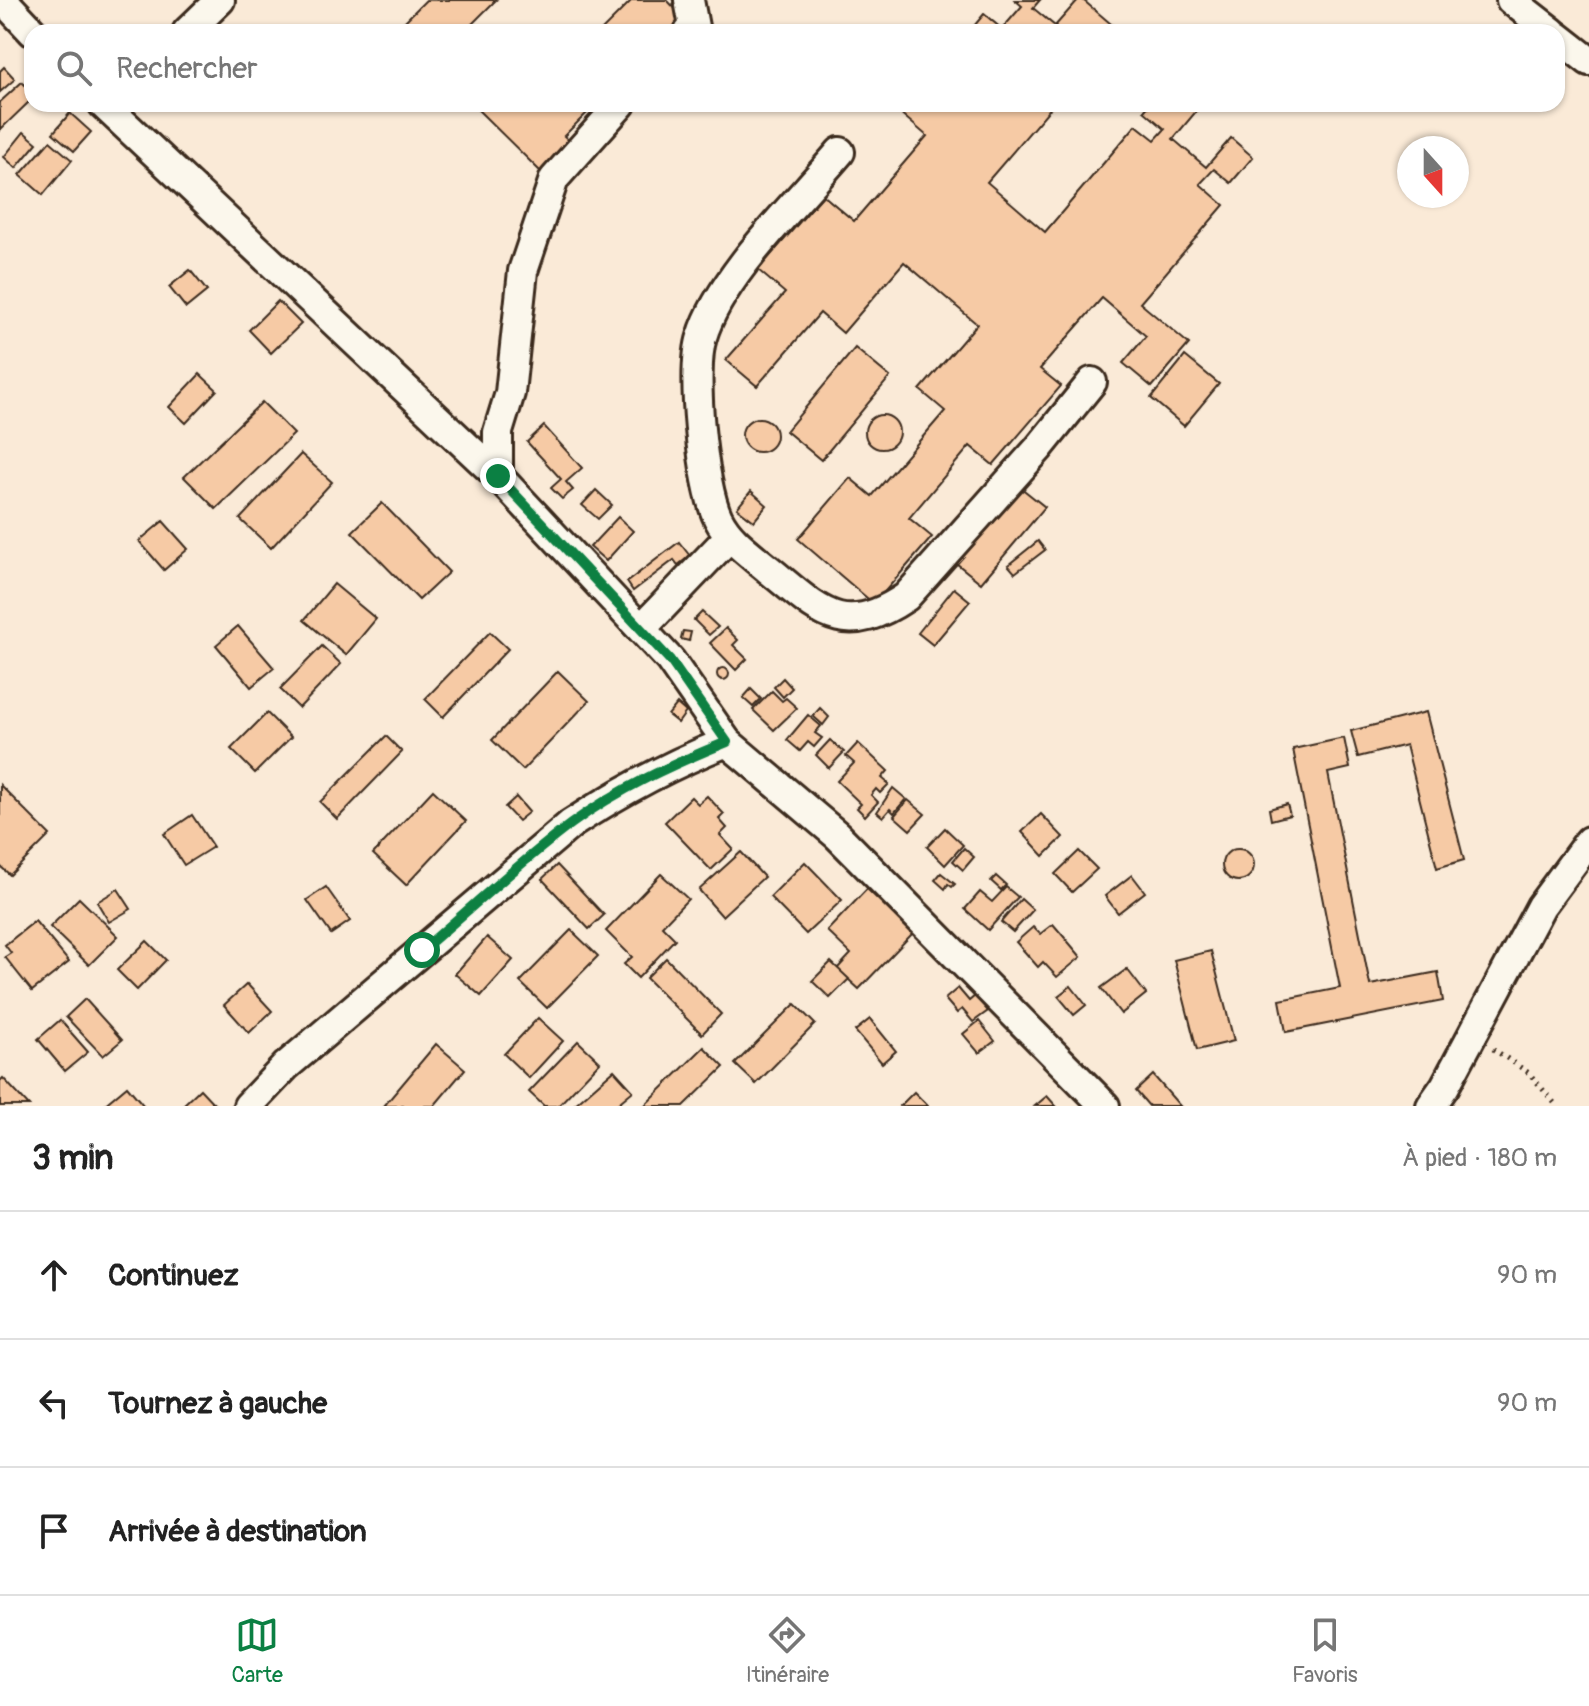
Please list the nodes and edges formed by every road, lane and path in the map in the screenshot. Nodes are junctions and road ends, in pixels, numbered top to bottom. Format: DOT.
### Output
graph roads {
  1 [pos="3,0"];
  2 [pos="220,0"];
  3 [pos="689,0"];
  4 [pos="1511,0"];
  5 [pos="26,24"];
  6 [pos="195,24"];
  7 [pos="693,24"];
  8 [pos="1542,24"];
  9 [pos="1565,42"];
  10 [pos="1589,61"];
  11 [pos="114,112"];
  12 [pos="614,112"];
  13 [pos="840,152"];
  14 [pos="1092,382"];
  15 [pos="498,476"];
  16 [pos="729,537"];
  17 [pos="642,628"];
  18 [pos="727,742"];
  19 [pos="1589,841"];
  20 [pos="1464,1050"];
  21 [pos="248,1106"];
  22 [pos="1105,1106"];
  23 [pos="1431,1106"];
  24 [pos="1557,1106"];
  1 -- 5 [label="street"];
  2 -- 6 [label="street"];
  3 -- 7 [label="street"];
  4 -- 8 [label="street"];
  9 -- 10 [label="street"];
  11 -- 15 [label="street"];
  12 -- 15 [label="street"];
  13 -- 16 [label="street"];
  14 -- 16 [label="street"];
  15 -- 17 [label="street"];
  16 -- 17 [label="street"];
  17 -- 18 [label="street"];
  18 -- 21 [label="street"];
  18 -- 22 [label="street"];
  19 -- 20 [label="street"];
  20 -- 23 [label="street"];
  20 -- 24 [label="path"];
}
